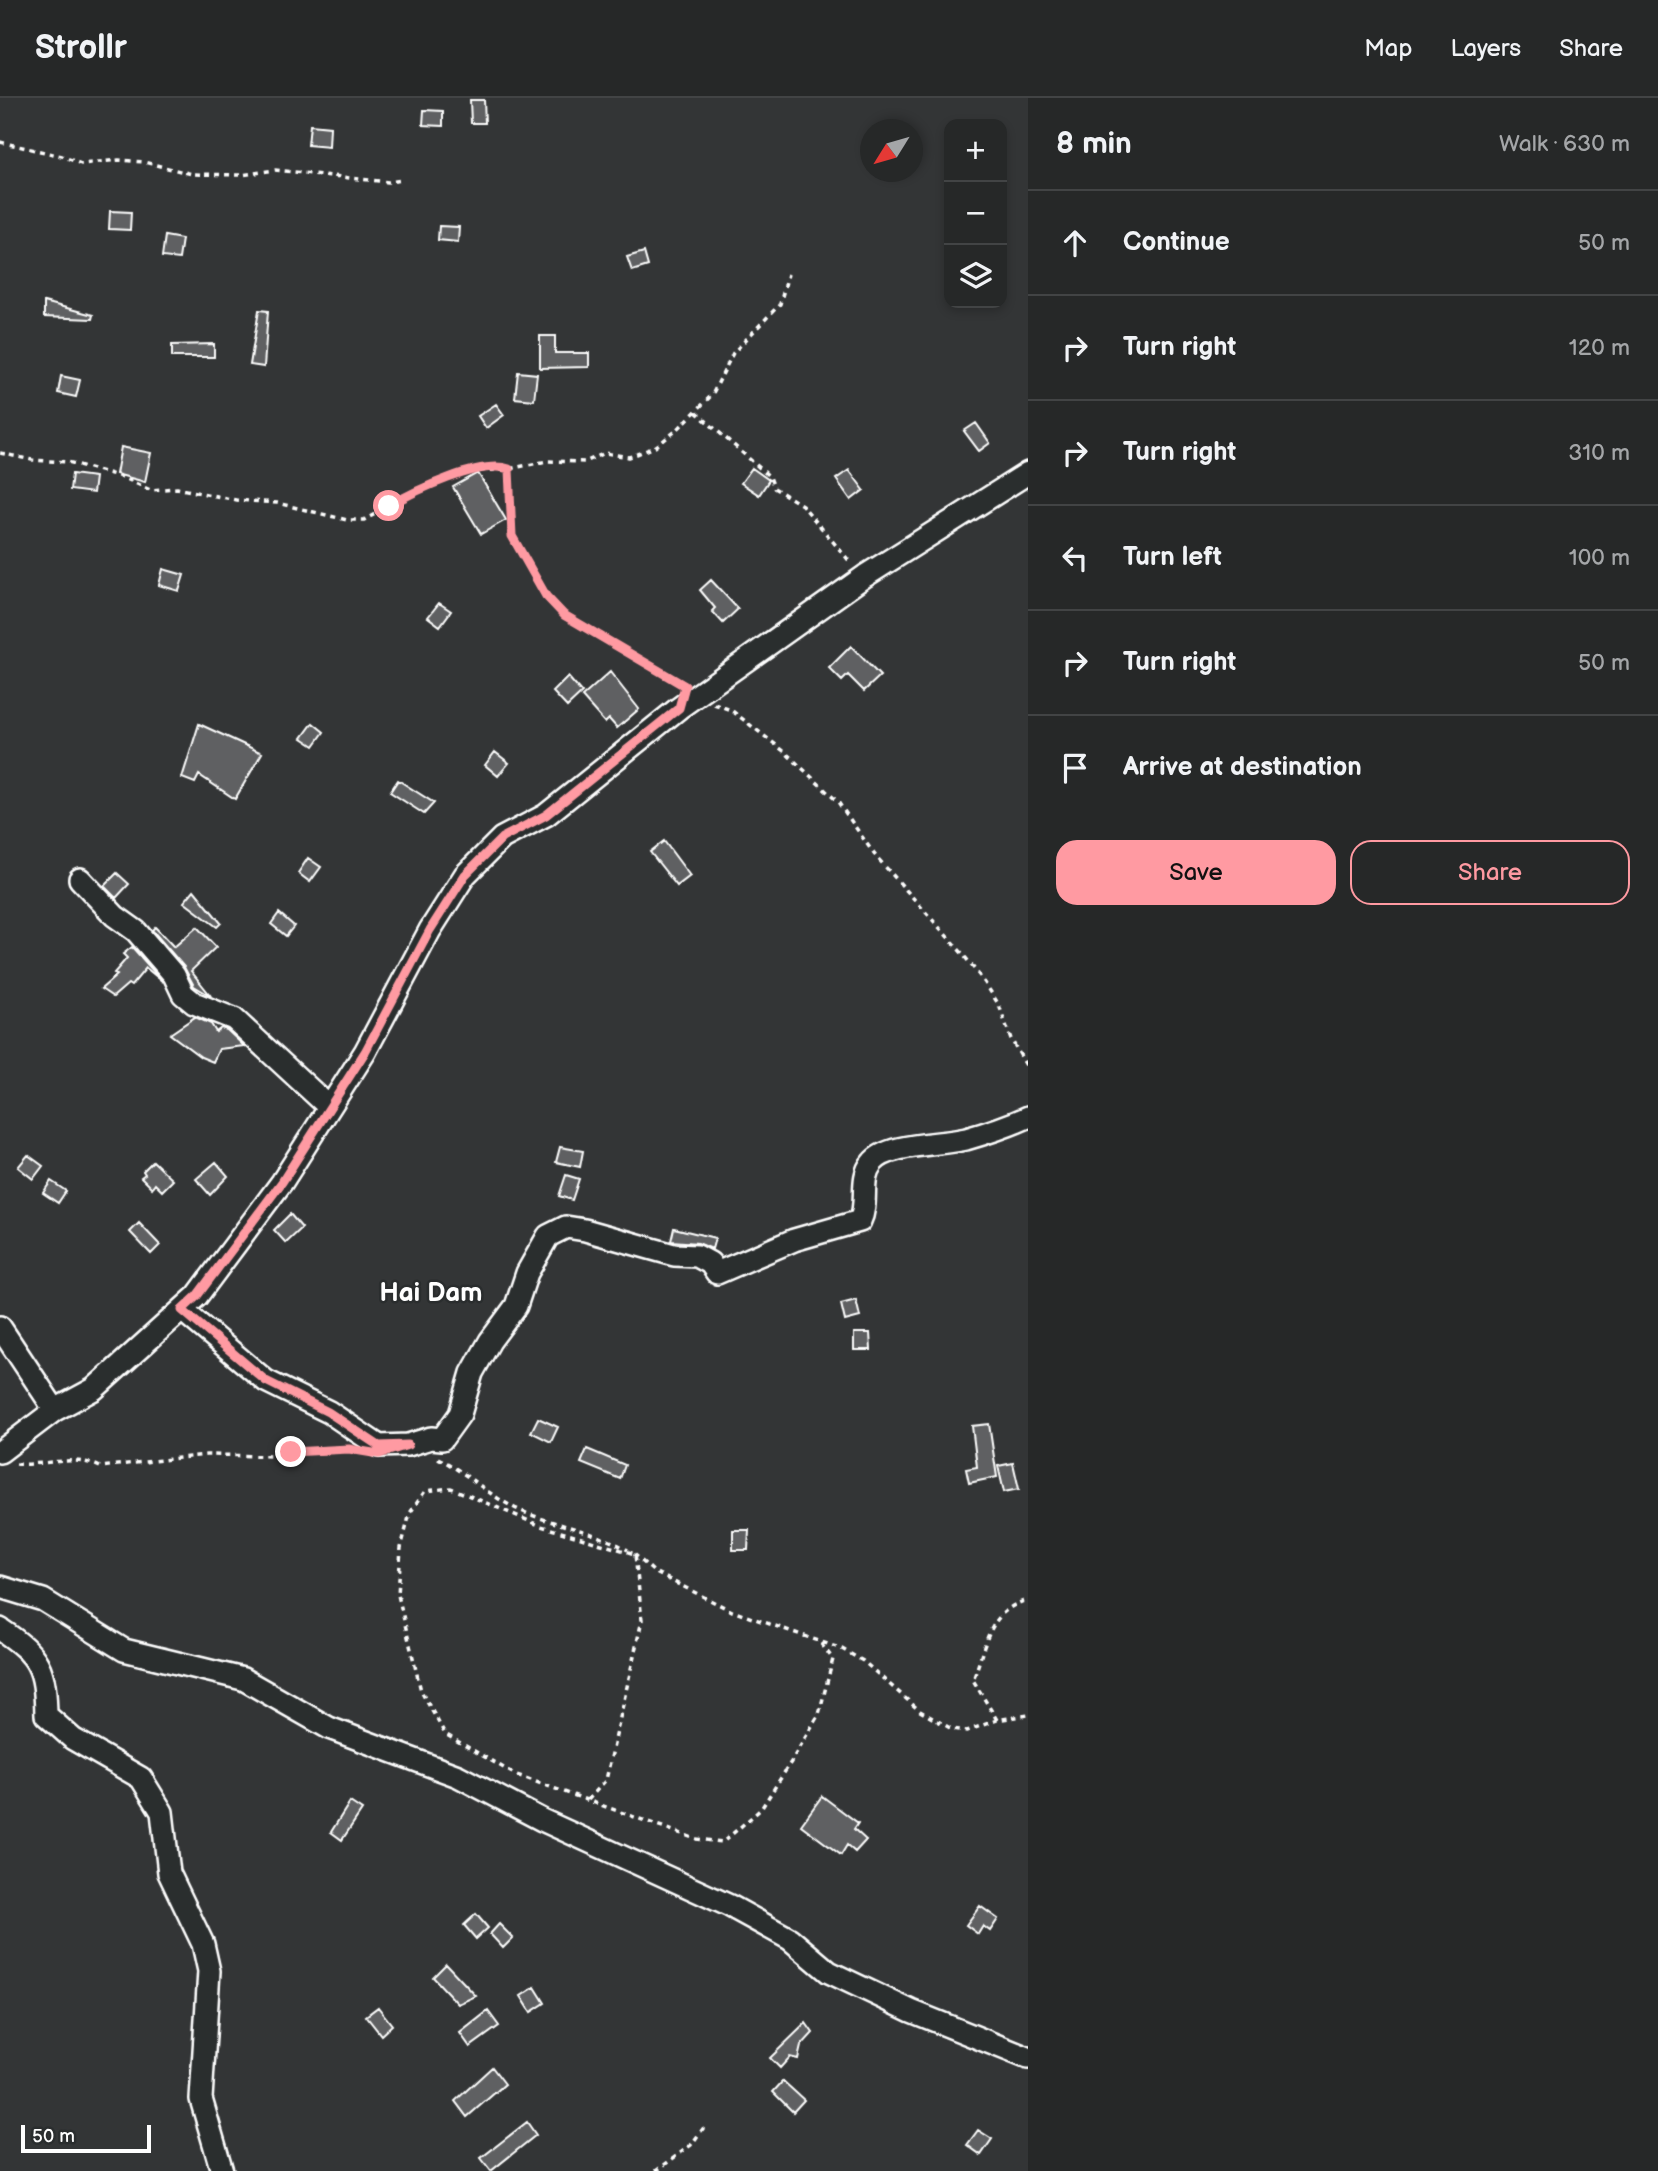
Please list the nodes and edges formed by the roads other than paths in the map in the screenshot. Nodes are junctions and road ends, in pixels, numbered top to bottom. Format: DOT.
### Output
graph roads {
  1 [pos="1028,473"];
  2 [pos="80,878"];
  3 [pos="328,1106"];
  4 [pos="1028,1117"];
  5 [pos="182,1310"];
  6 [pos="0,1327"];
  7 [pos="55,1410"];
  8 [pos="4,1458"];
  9 [pos="0,1587"];
  10 [pos="0,1629"];
  11 [pos="1028,2058"];
  12 [pos="222,2171"];
  1 -- 3 [label="street"];
  2 -- 3 [label="street"];
  3 -- 5 [label="street"];
  4 -- 5 [label="street"];
  5 -- 7 [label="street"];
  6 -- 7 [label="street"];
  7 -- 8 [label="street"];
  9 -- 11 [label="street"];
  10 -- 12 [label="street"];
}
